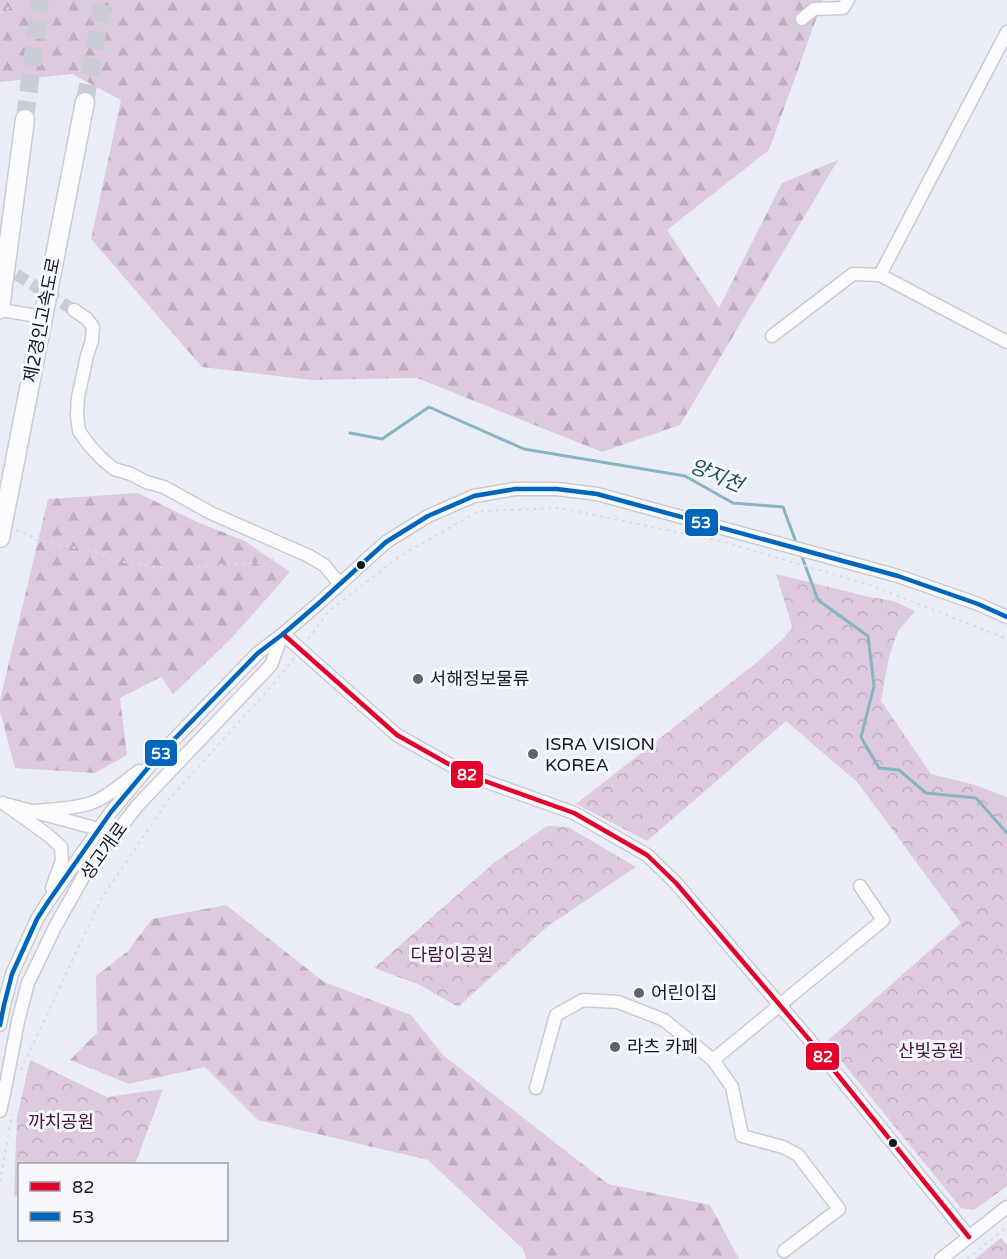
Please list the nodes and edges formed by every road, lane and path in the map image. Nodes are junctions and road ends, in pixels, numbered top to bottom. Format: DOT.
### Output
graph roads {
  1 [pos="21,0"];
  2 [pos="848,0"];
  3 [pos="0,13"];
  4 [pos="802,19"];
  5 [pos="1007,32"];
  6 [pos="85,102"];
  7 [pos="25,119"];
  8 [pos="880,275"];
  9 [pos="0,310"];
  10 [pos="74,310"];
  11 [pos="43,317"];
  12 [pos="772,336"];
  13 [pos="1007,342"];
  14 [pos="5,533"];
  15 [pos="291,549"];
  16 [pos="340,584"];
  17 [pos="1007,617"];
  18 [pos="283,634"];
  19 [pos="1007,639"];
  20 [pos="300,650"];
  21 [pos="156,758"];
  22 [pos="2,803"];
  23 [pos="35,811"];
  24 [pos="99,829"];
  25 [pos="115,834"];
  26 [pos="860,886"];
  27 [pos="48,902"];
  28 [pos="780,1005"];
  29 [pos="0,1025"];
  30 [pos="713,1060"];
  31 [pos="18,1076"];
  32 [pos="536,1088"];
  33 [pos="6,1111"];
  34 [pos="0,1182"];
  35 [pos="1007,1207"];
  36 [pos="1007,1227"];
  37 [pos="969,1237"];
  38 [pos="784,1251"];
  39 [pos="941,1259"];
  40 [pos="967,1259"];
  1 -- 3 [label="path"];
  2 -- 4 [label="street"];
  5 -- 8 [label="street"];
  6 -- 11 [label="highway, 제2경인고속도로"];
  7 -- 9 [label="highway"];
  8 -- 12 [label="street"];
  8 -- 13 [label="street"];
  9 -- 11 [label="street"];
  10 -- 15 [label="street"];
  11 -- 14 [label="highway, 제2경인고속도로"];
  14 -- 15 [label="path"];
  15 -- 16 [label="street"];
  16 -- 17 [label="street, 성고개로"];
  16 -- 18 [label="street, 성고개로"];
  18 -- 20 [label="street"];
  18 -- 21 [label="street, 성고개로"];
  18 -- 25 [label="street, 성고개로"];
  19 -- 20 [label="path"];
  20 -- 28 [label="street"];
  20 -- 31 [label="path"];
  21 -- 23 [label="street"];
  21 -- 24 [label="street, 성고개로"];
  22 -- 23 [label="street"];
  22 -- 27 [label="street"];
  23 -- 24 [label="street"];
  24 -- 25 [label="street"];
  24 -- 27 [label="street, 성고개로"];
  25 -- 33 [label="street, 성고개로"];
  26 -- 28 [label="street"];
  27 -- 29 [label="street, 성고개로"];
  28 -- 30 [label="street"];
  28 -- 37 [label="street"];
  30 -- 32 [label="street"];
  30 -- 38 [label="street"];
  33 -- 34 [label="path"];
  35 -- 37 [label="street"];
  36 -- 40 [label="path"];
  37 -- 39 [label="street"];
}
